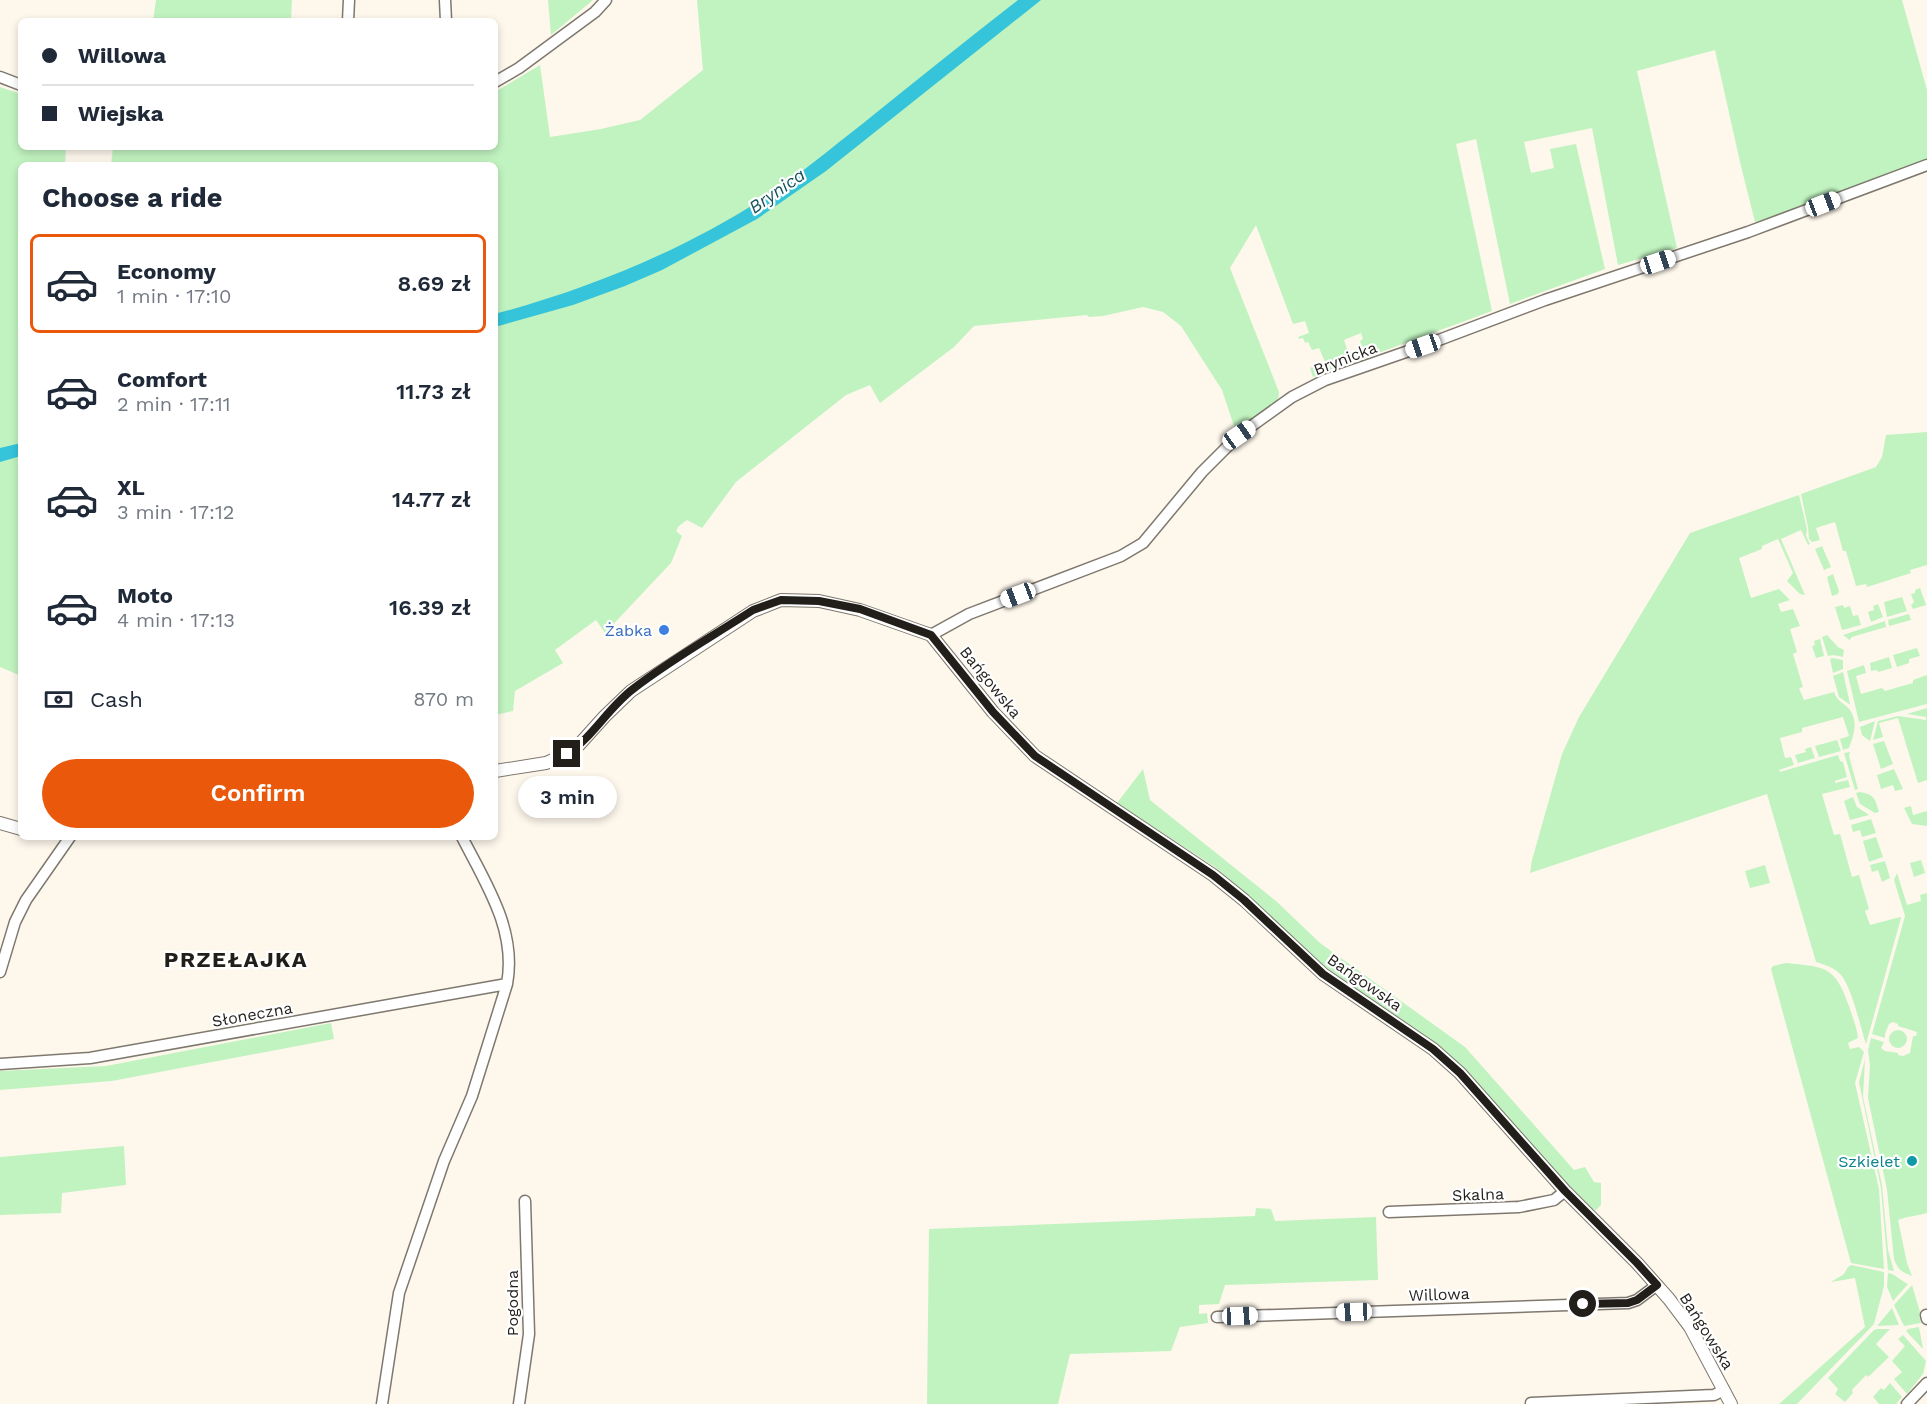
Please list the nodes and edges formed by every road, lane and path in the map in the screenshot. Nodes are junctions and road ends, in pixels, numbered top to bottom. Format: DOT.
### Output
graph roads {
  1 [pos="349,0"];
  2 [pos="445,0"];
  3 [pos="606,0"];
  4 [pos="348,18"];
  5 [pos="446,18"];
  6 [pos="0,77"];
  7 [pos="498,80"];
  8 [pos="18,84"];
  9 [pos="1927,165"];
  10 [pos="931,635"];
  11 [pos="498,771"];
  12 [pos="0,823"];
  13 [pos="18,828"];
  14 [pos="68,840"];
  15 [pos="464,840"];
  16 [pos="0,972"];
  17 [pos="507,984"];
  18 [pos="0,1064"];
  19 [pos="1565,1191"];
  20 [pos="525,1201"];
  21 [pos="1389,1212"];
  22 [pos="1657,1285"];
  23 [pos="1217,1317"];
  24 [pos="1927,1383"];
  25 [pos="1724,1390"];
  26 [pos="382,1404"];
  27 [pos="519,1404"];
  28 [pos="1531,1404"];
  29 [pos="1731,1404"];
  30 [pos="1907,1404"];
  1 -- 4 [label="street"];
  2 -- 5 [label="street"];
  3 -- 7 [label="street"];
  6 -- 8 [label="street"];
  9 -- 10 [label="street, Brynicka"];
  10 -- 11 [label="street"];
  10 -- 19 [label="street, Bańgowska"];
  12 -- 13 [label="street"];
  14 -- 16 [label="street"];
  15 -- 17 [label="street"];
  17 -- 18 [label="street, Słoneczna"];
  17 -- 26 [label="street"];
  19 -- 21 [label="street, Skalna"];
  19 -- 22 [label="street, Bańgowska"];
  20 -- 27 [label="street, Pogodna"];
  22 -- 23 [label="street, Willowa"];
  22 -- 25 [label="street, Bańgowska"];
  24 -- 30 [label="street"];
  25 -- 28 [label="street"];
  25 -- 29 [label="street, Bańgowska"];
}
